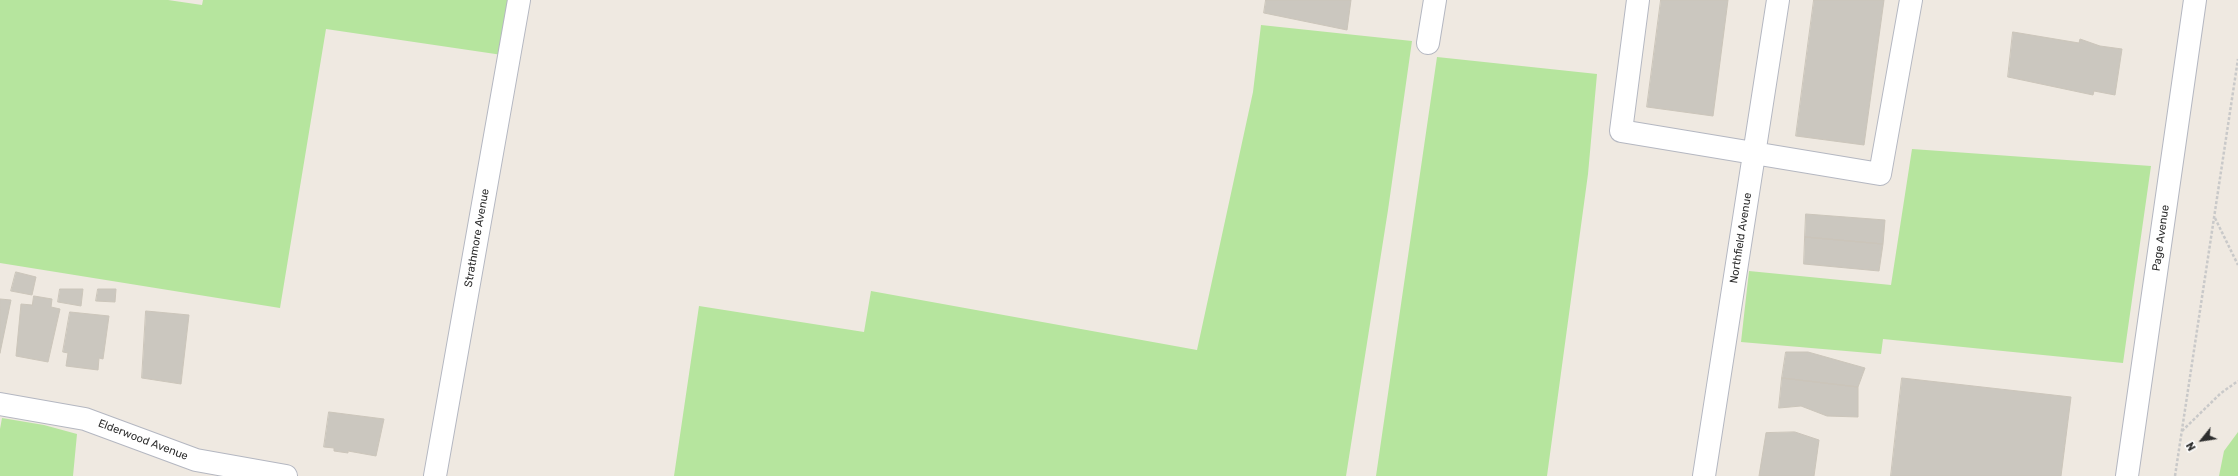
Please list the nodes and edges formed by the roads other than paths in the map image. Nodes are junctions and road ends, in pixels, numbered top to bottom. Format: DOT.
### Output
graph roads {
  1 [pos="519,0"];
  2 [pos="1435,0"];
  3 [pos="1638,0"];
  4 [pos="1778,0"];
  5 [pos="1911,0"];
  6 [pos="2195,0"];
  7 [pos="1428,43"];
  8 [pos="1754,153"];
  9 [pos="0,404"];
  10 [pos="286,476"];
  11 [pos="435,476"];
  12 [pos="1704,476"];
  13 [pos="2127,476"];
  1 -- 11 [label="street, Strathmore Avenue"];
  2 -- 7 [label="street"];
  3 -- 8 [label="street"];
  4 -- 8 [label="street, Northfield Avenue"];
  5 -- 8 [label="street"];
  6 -- 13 [label="street, Page Avenue"];
  8 -- 12 [label="street, Northfield Avenue"];
  9 -- 10 [label="street, Elderwood Avenue"];
}
